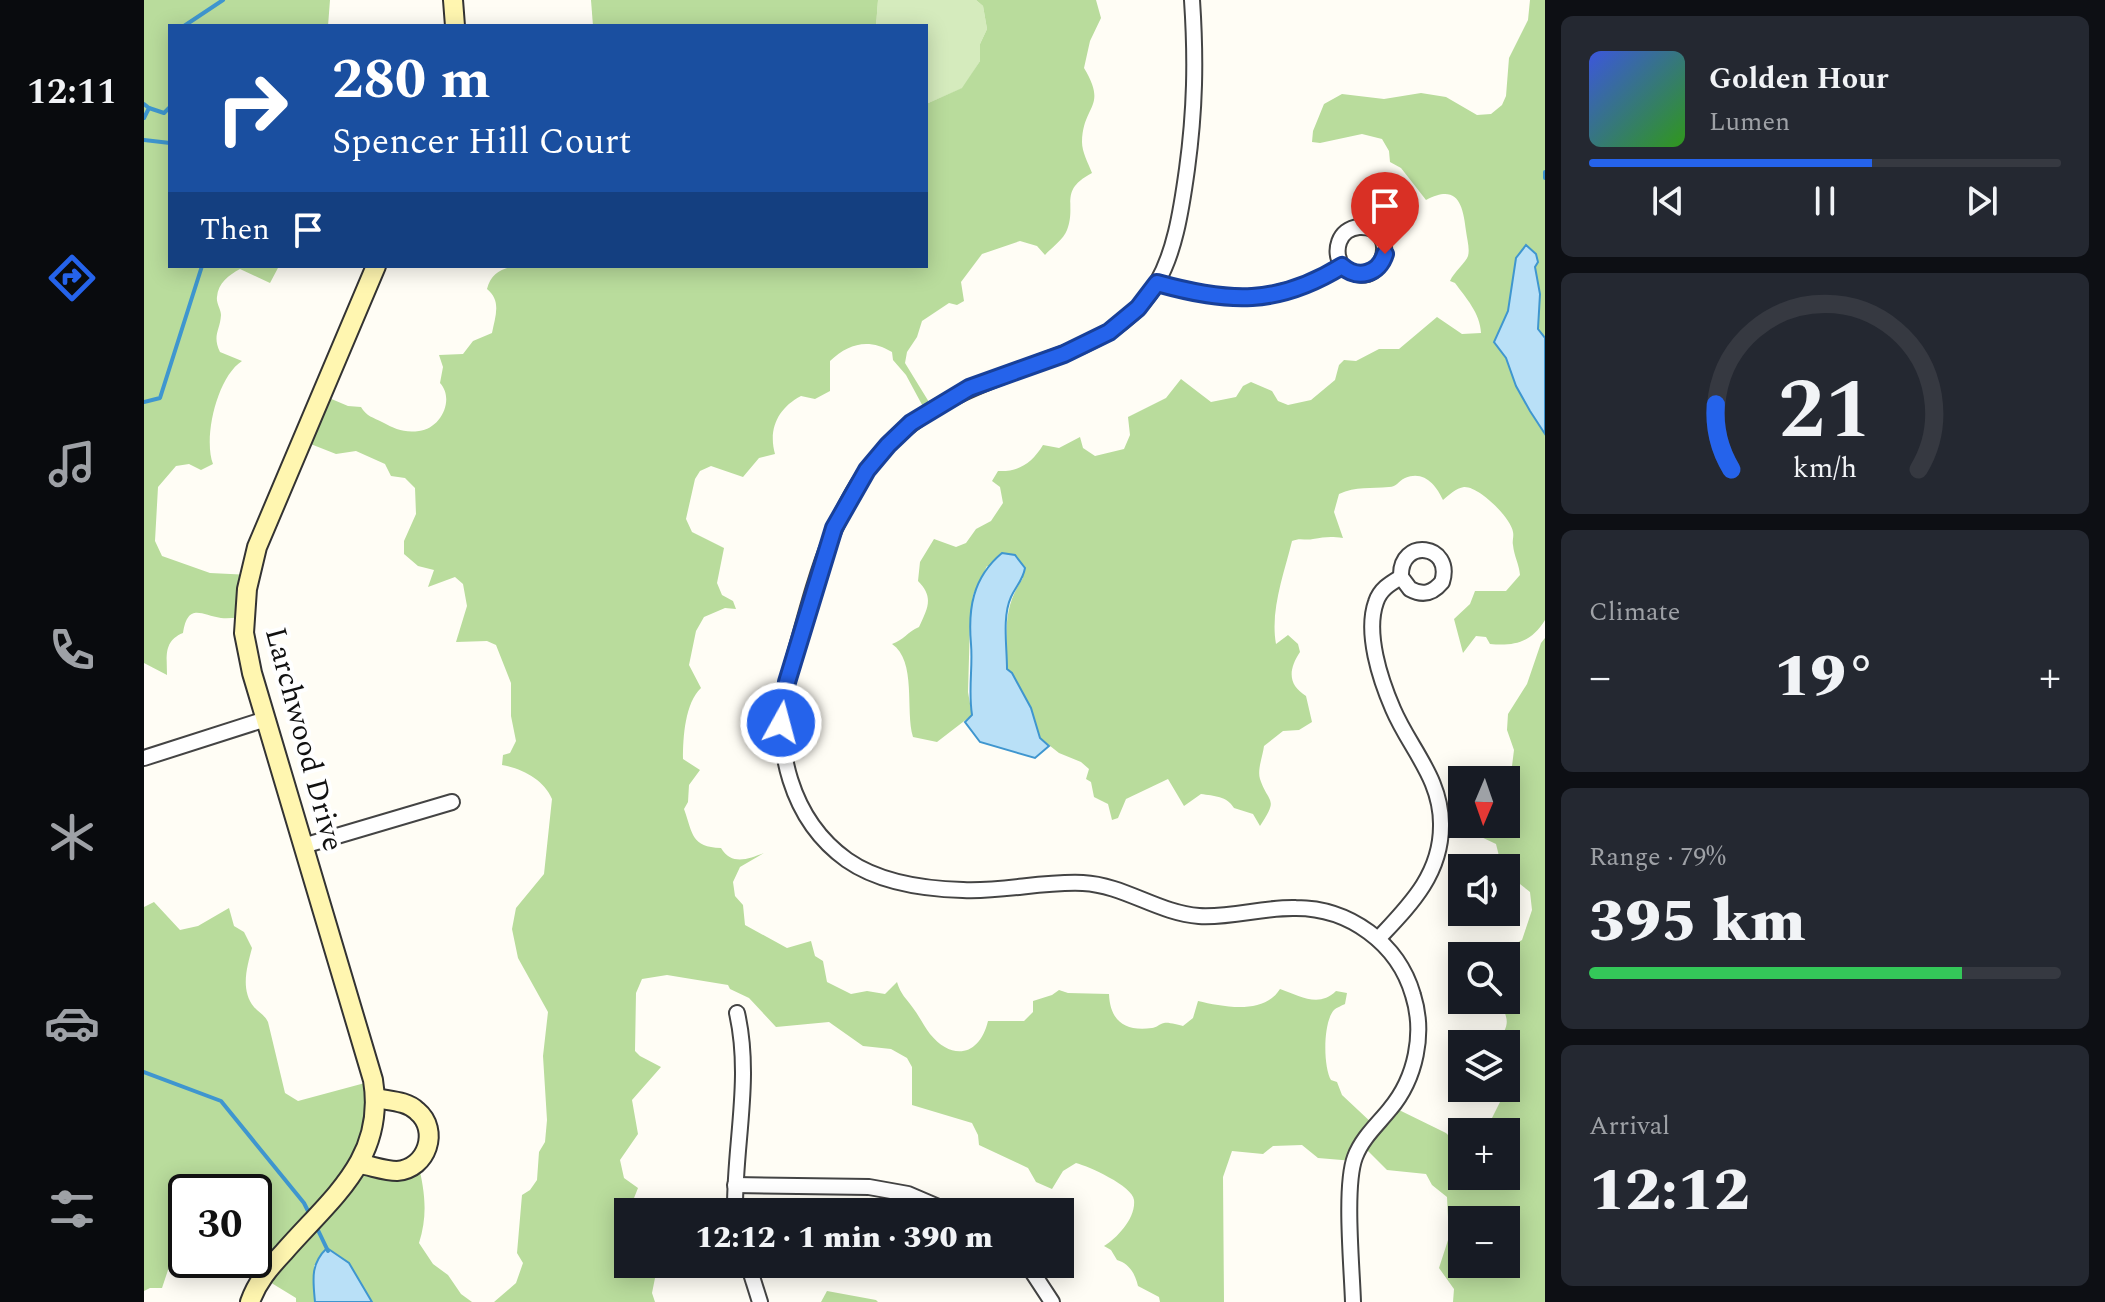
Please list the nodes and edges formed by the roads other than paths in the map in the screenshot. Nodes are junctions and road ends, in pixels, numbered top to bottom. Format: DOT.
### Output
graph roads {
  1 [pos="453,0"];
  2 [pos="1192,0"];
  3 [pos="455,24"];
  4 [pos="1342,266"];
  5 [pos="375,268"];
  6 [pos="1157,283"];
  7 [pos="1401,577"];
  8 [pos="266,719"];
  9 [pos="144,758"];
  10 [pos="452,802"];
  11 [pos="303,846"];
  12 [pos="1378,939"];
  13 [pos="737,1013"];
  14 [pos="376,1098"];
  15 [pos="360,1164"];
  16 [pos="735,1185"];
  17 [pos="735,1198"];
  18 [pos="917,1198"];
  19 [pos="752,1278"];
  20 [pos="1036,1278"];
  21 [pos="250,1302"];
  22 [pos="760,1302"];
  23 [pos="1052,1302"];
  24 [pos="1353,1302"];
  1 -- 3 [label="street"];
  2 -- 6 [label="street"];
  4 -- 6 [label="street"];
  5 -- 8 [label="street, Larchwood Drive"];
  6 -- 12 [label="street"];
  7 -- 12 [label="street"];
  8 -- 9 [label="street"];
  8 -- 11 [label="street, Larchwood Drive"];
  10 -- 11 [label="street"];
  11 -- 14 [label="street, Larchwood Drive"];
  12 -- 24 [label="street"];
  13 -- 16 [label="street"];
  14 -- 15 [label="street, Larchwood Drive"];
  14 -- 15 [label="street"];
  15 -- 21 [label="street, Larchwood Drive"];
  16 -- 17 [label="street"];
  16 -- 18 [label="street"];
  19 -- 22 [label="street"];
  20 -- 23 [label="street"];
}
